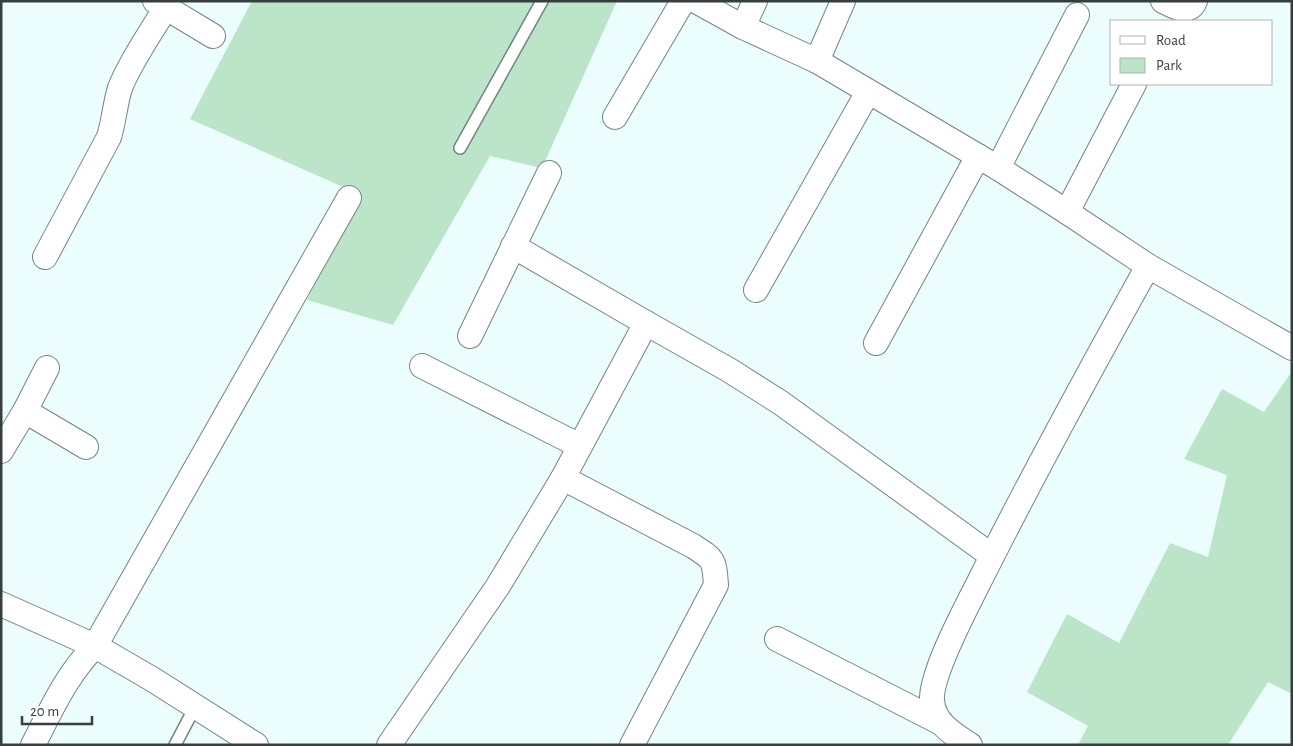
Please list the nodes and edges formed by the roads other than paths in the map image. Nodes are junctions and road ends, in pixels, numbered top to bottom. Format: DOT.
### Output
graph roads {
  1 [pos="542,1"];
  2 [pos="683,1"];
  3 [pos="696,1"];
  4 [pos="755,1"];
  5 [pos="843,1"];
  6 [pos="1163,1"];
  7 [pos="1195,1"];
  8 [pos="160,4"];
  9 [pos="1077,15"];
  10 [pos="744,27"];
  11 [pos="213,36"];
  12 [pos="817,61"];
  13 [pos="1133,85"];
  14 [pos="868,92"];
  15 [pos="614,117"];
  16 [pos="460,148"];
  17 [pos="978,156"];
  18 [pos="998,168"];
  19 [pos="549,173"];
  20 [pos="349,198"];
  21 [pos="1067,212"];
  22 [pos="513,246"];
  23 [pos="45,257"];
  24 [pos="1148,266"];
  25 [pos="756,290"];
  26 [pos="646,324"];
  27 [pos="470,336"];
  28 [pos="876,343"];
  29 [pos="1292,348"];
  30 [pos="422,366"];
  31 [pos="47,368"];
  32 [pos="26,411"];
  33 [pos="580,446"];
  34 [pos="86,447"];
  35 [pos="1,451"];
  36 [pos="563,478"];
  37 [pos="992,556"];
  38 [pos="4,612"];
  39 [pos="777,639"];
  40 [pos="95,646"];
  41 [pos="196,707"];
  42 [pos="939,722"];
  43 [pos="33,745"];
  44 [pos="175,745"];
  45 [pos="256,745"];
  46 [pos="389,745"];
  47 [pos="632,745"];
  48 [pos="970,745"];
  1 -- 16 [label="lane"];
  2 -- 15 [label="street"];
  3 -- 10 [label="street"];
  4 -- 10 [label="street"];
  5 -- 12 [label="street"];
  6 -- 7 [label="street"];
  8 -- 11 [label="street"];
  8 -- 23 [label="street"];
  9 -- 18 [label="street"];
  10 -- 12 [label="street"];
  12 -- 14 [label="street"];
  13 -- 21 [label="street"];
  14 -- 17 [label="street"];
  14 -- 25 [label="street"];
  17 -- 18 [label="street"];
  17 -- 28 [label="street"];
  18 -- 21 [label="street"];
  19 -- 22 [label="street"];
  20 -- 40 [label="street"];
  21 -- 24 [label="street"];
  22 -- 26 [label="street"];
  22 -- 27 [label="street"];
  24 -- 29 [label="street"];
  24 -- 37 [label="street"];
  26 -- 33 [label="street"];
  26 -- 37 [label="street"];
  30 -- 33 [label="street"];
  31 -- 32 [label="street"];
  32 -- 34 [label="street"];
  32 -- 35 [label="street"];
  33 -- 36 [label="street"];
  36 -- 46 [label="street"];
  36 -- 47 [label="street"];
  37 -- 42 [label="street"];
  38 -- 40 [label="street"];
  39 -- 42 [label="street"];
  40 -- 41 [label="street"];
  40 -- 43 [label="street"];
  41 -- 44 [label="lane"];
  41 -- 45 [label="street"];
  42 -- 48 [label="street"];
}
